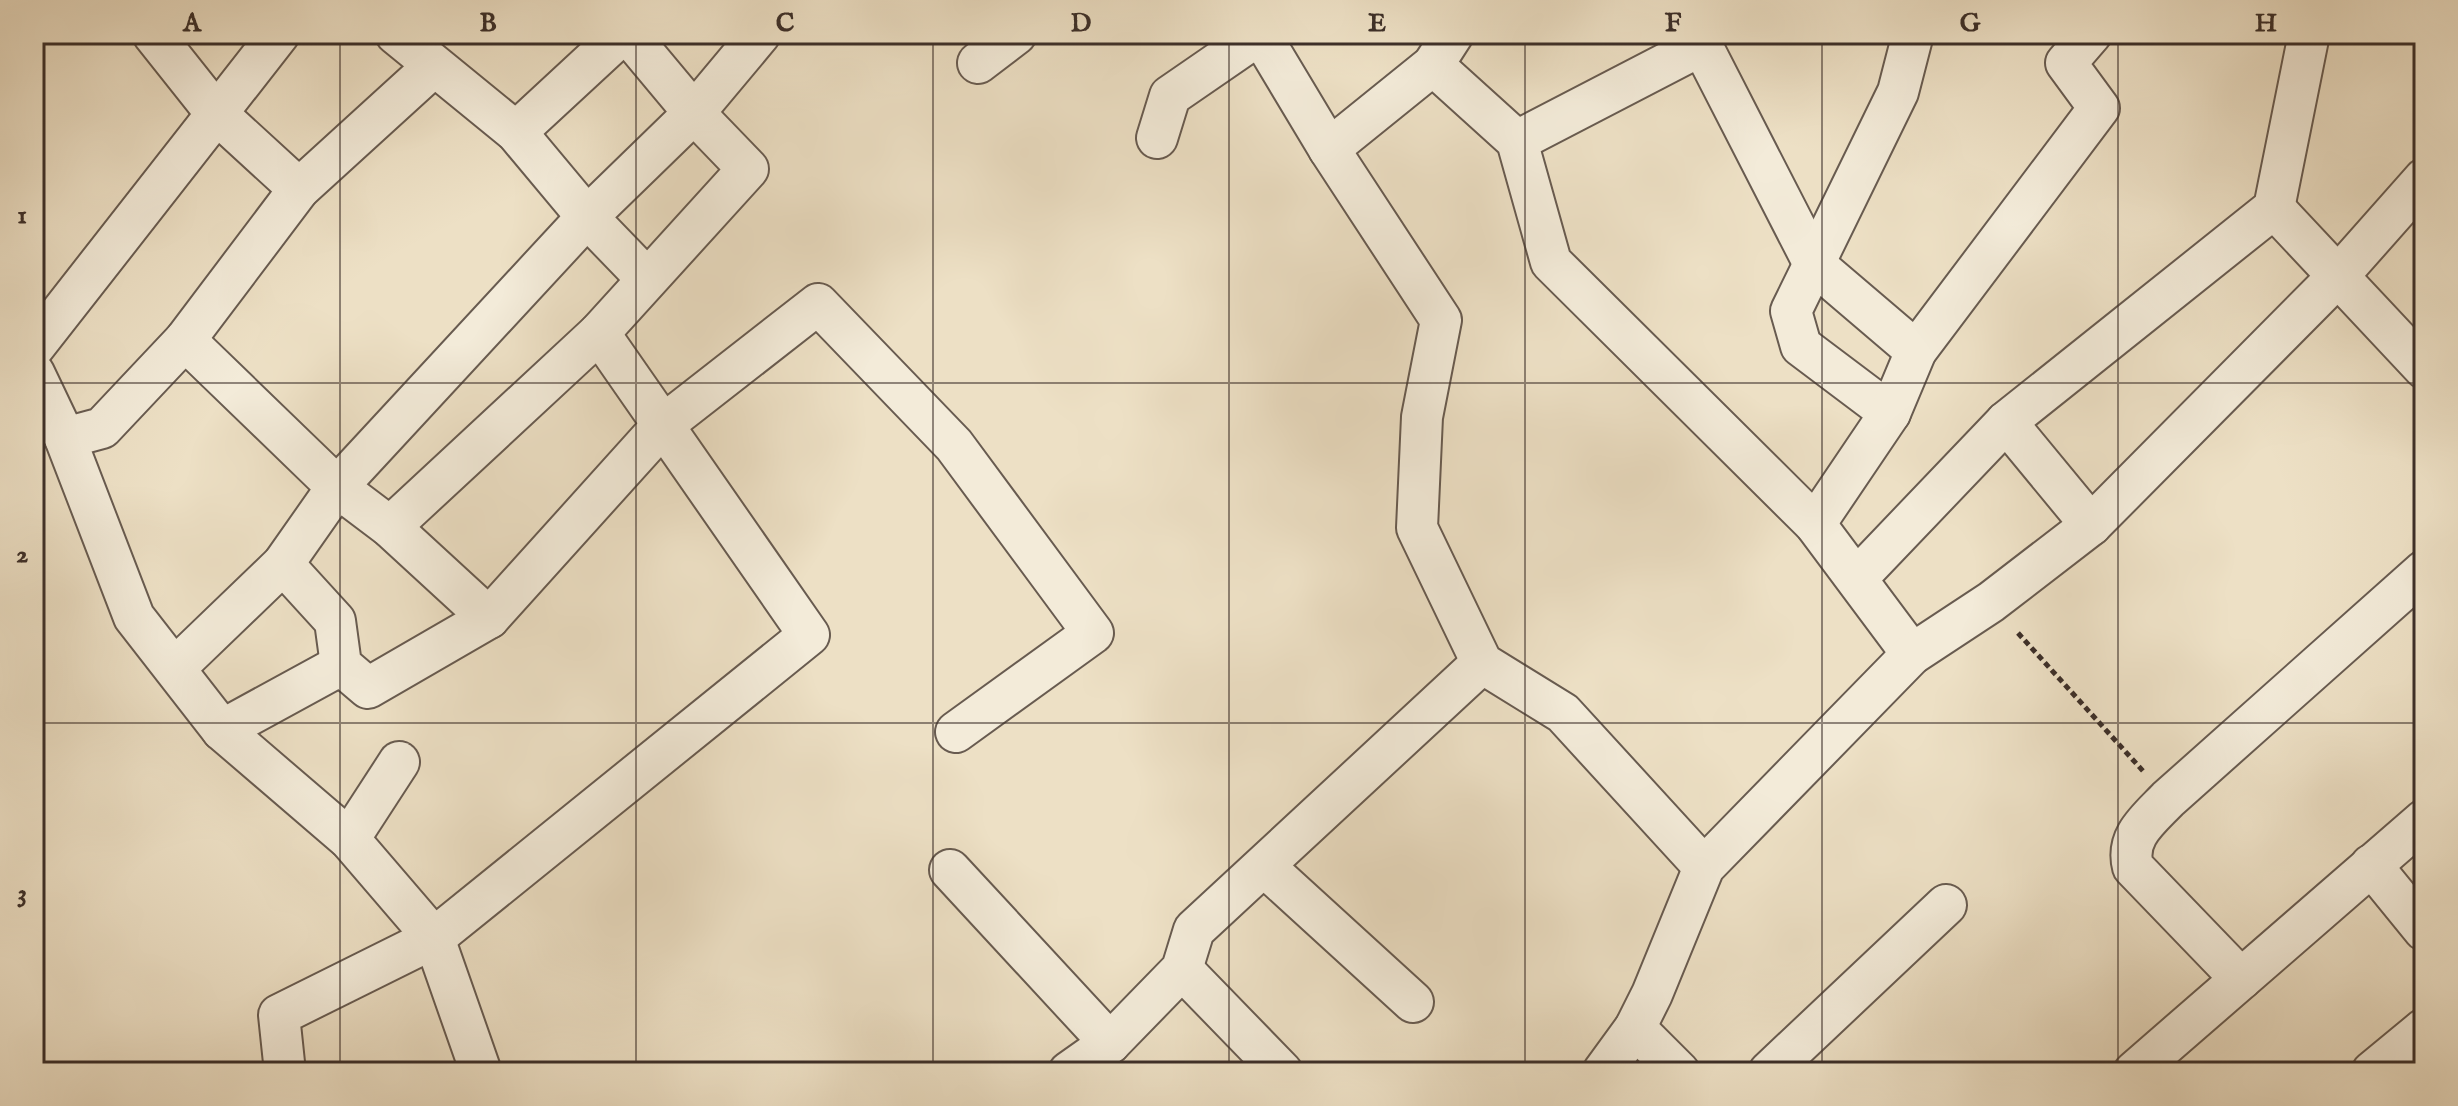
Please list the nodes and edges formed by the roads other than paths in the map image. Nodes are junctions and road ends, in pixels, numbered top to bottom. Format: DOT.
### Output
graph roads {
  1 [pos="153,34"];
  2 [pos="279,34"];
  3 [pos="396,34"];
  4 [pos="622,34"];
  5 [pos="628,34"];
  6 [pos="760,34"];
  7 [pos="1016,34"];
  8 [pos="1260,34"];
  9 [pos="1913,34"];
  10 [pos="2091,34"];
  11 [pos="2309,34"];
  12 [pos="1699,39"];
  13 [pos="1443,50"];
  14 [pos="978,63"];
  15 [pos="434,66"];
  16 [pos="215,112"];
  17 [pos="694,113"];
  18 [pos="516,132"];
  19 [pos="1157,138"];
  20 [pos="1517,141"];
  21 [pos="1329,149"];
  22 [pos="2424,179"];
  23 [pos="299,189"];
  24 [pos="2274,208"];
  25 [pos="587,217"];
  26 [pos="1814,264"];
  27 [pos="2339,275"];
  28 [pos="647,279"];
  29 [pos="599,333"];
  30 [pos="185,340"];
  31 [pos="34,347"];
  32 [pos="1916,351"];
  33 [pos="2424,368"];
  34 [pos="34,373"];
  35 [pos="1890,413"];
  36 [pos="2006,422"];
  37 [pos="663,425"];
  38 [pos="65,438"];
  39 [pos="337,487"];
  40 [pos="1815,524"];
  41 [pos="2091,525"];
  42 [pos="390,527"];
  43 [pos="283,564"];
  44 [pos="2424,571"];
  45 [pos="1857,578"];
  46 [pos="489,618"];
  47 [pos="1912,654"];
  48 [pos="1482,663"];
  49 [pos="341,665"];
  50 [pos="176,667"];
  51 [pos="222,730"];
  52 [pos="956,732"];
  53 [pos="399,762"];
  54 [pos="2424,820"];
  55 [pos="349,839"];
  56 [pos="2371,865"];
  57 [pos="1264,866"];
  58 [pos="1704,867"];
  59 [pos="950,870"];
  60 [pos="1946,905"];
  61 [pos="2424,930"];
  62 [pos="434,938"];
  63 [pos="1182,969"];
  64 [pos="2241,979"];
  65 [pos="1413,1002"];
  66 [pos="1635,1028"];
  67 [pos="2424,1029"];
  68 [pos="1110,1043"];
  69 [pos="2157,1065"];
  70 [pos="285,1072"];
  71 [pos="481,1072"];
  72 [pos="1069,1072"];
  73 [pos="1282,1072"];
  74 [pos="1603,1072"];
  75 [pos="1679,1072"];
  76 [pos="1769,1072"];
  77 [pos="2372,1072"];
  1 -- 16 [label="street"];
  2 -- 16 [label="street"];
  3 -- 15 [label="street"];
  4 -- 18 [label="street"];
  5 -- 17 [label="street"];
  6 -- 17 [label="street"];
  7 -- 14 [label="street"];
  8 -- 19 [label="street"];
  8 -- 21 [label="street"];
  9 -- 26 [label="street"];
  10 -- 32 [label="street"];
  11 -- 24 [label="street"];
  12 -- 20 [label="street"];
  12 -- 26 [label="street"];
  13 -- 20 [label="street"];
  13 -- 21 [label="street"];
  15 -- 18 [label="street"];
  15 -- 23 [label="street"];
  16 -- 23 [label="street"];
  16 -- 31 [label="street"];
  17 -- 25 [label="street"];
  17 -- 28 [label="street"];
  18 -- 25 [label="street"];
  20 -- 40 [label="street"];
  21 -- 48 [label="street"];
  22 -- 27 [label="street"];
  23 -- 30 [label="street"];
  24 -- 27 [label="street"];
  24 -- 36 [label="street"];
  25 -- 28 [label="street"];
  25 -- 39 [label="street"];
  26 -- 32 [label="street"];
  26 -- 35 [label="street"];
  27 -- 33 [label="street"];
  27 -- 41 [label="street"];
  28 -- 29 [label="street"];
  29 -- 37 [label="street"];
  29 -- 42 [label="street"];
  30 -- 38 [label="street"];
  30 -- 39 [label="street"];
  32 -- 35 [label="street"];
  34 -- 38 [label="street"];
  35 -- 40 [label="street"];
  36 -- 41 [label="street"];
  36 -- 45 [label="street"];
  37 -- 46 [label="street"];
  37 -- 52 [label="street"];
  37 -- 62 [label="street"];
  38 -- 50 [label="street"];
  39 -- 42 [label="street"];
  39 -- 43 [label="street"];
  40 -- 45 [label="street"];
  41 -- 47 [label="street"];
  42 -- 46 [label="street"];
  43 -- 49 [label="street"];
  43 -- 50 [label="street"];
  44 -- 64 [label="street"];
  45 -- 47 [label="street"];
  46 -- 49 [label="street"];
  47 -- 58 [label="street"];
  48 -- 57 [label="street"];
  48 -- 58 [label="street"];
  49 -- 51 [label="street"];
  50 -- 51 [label="street"];
  51 -- 55 [label="street"];
  53 -- 55 [label="street"];
  54 -- 56 [label="street"];
  55 -- 62 [label="street"];
  56 -- 61 [label="street"];
  56 -- 64 [label="street"];
  57 -- 63 [label="street"];
  57 -- 65 [label="street"];
  58 -- 66 [label="street"];
  59 -- 68 [label="street"];
  60 -- 76 [label="street"];
  62 -- 70 [label="street"];
  62 -- 71 [label="street"];
  63 -- 68 [label="street"];
  63 -- 73 [label="street"];
  64 -- 69 [label="street"];
  66 -- 74 [label="street"];
  66 -- 75 [label="street"];
  67 -- 77 [label="street"];
  68 -- 72 [label="street"];
}
